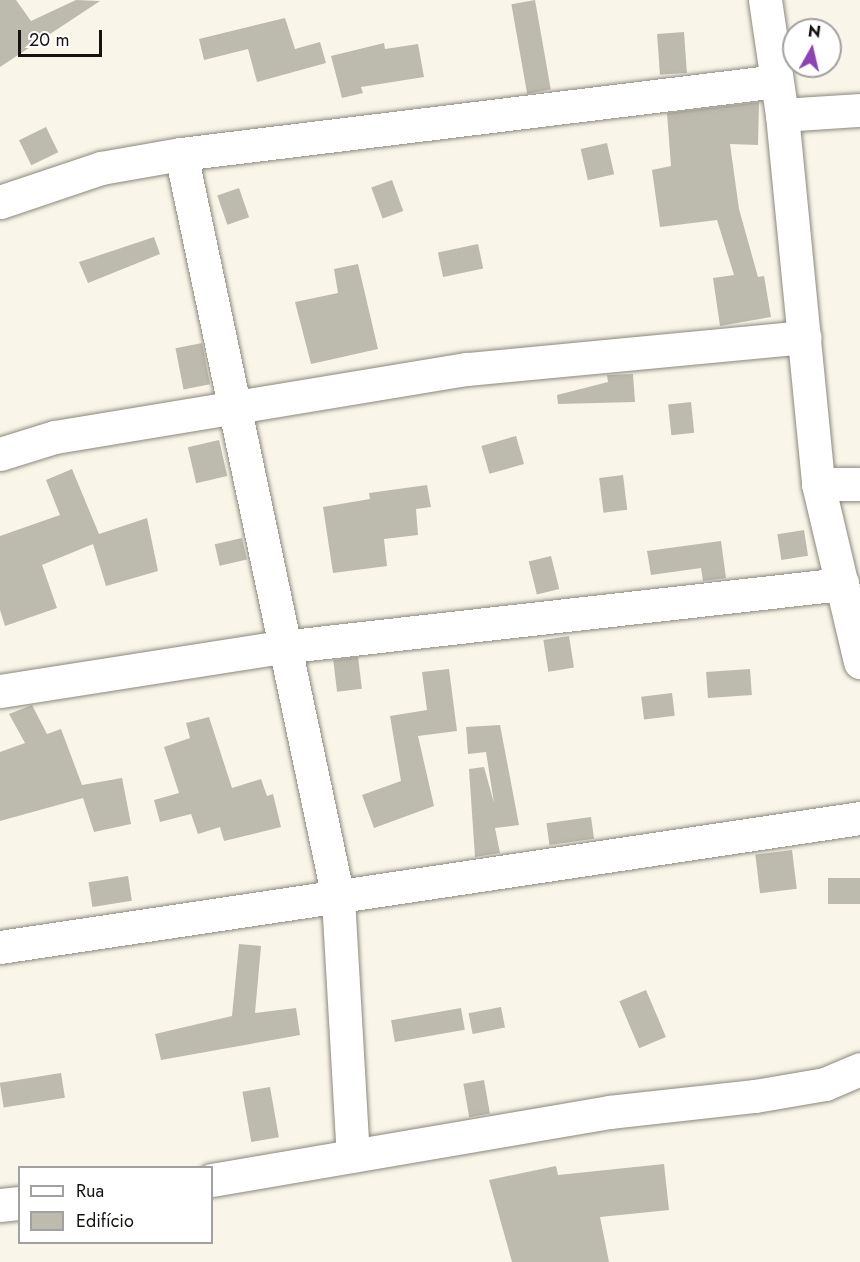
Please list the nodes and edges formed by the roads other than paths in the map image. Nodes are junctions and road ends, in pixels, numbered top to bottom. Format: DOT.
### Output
graph roads {
  1 [pos="765,0"];
  2 [pos="777,81"];
  3 [pos="860,110"];
  4 [pos="782,115"];
  5 [pos="181,154"];
  6 [pos="0,202"];
  7 [pos="804,336"];
  8 [pos="238,408"];
  9 [pos="0,454"];
  10 [pos="818,483"];
  11 [pos="860,484"];
  12 [pos="842,584"];
  13 [pos="282,647"];
  14 [pos="860,662"];
  15 [pos="0,690"];
  16 [pos="860,818"];
  17 [pos="338,898"];
  18 [pos="0,947"];
  19 [pos="860,1069"];
  20 [pos="353,1156"];
  21 [pos="213,1180"];
  22 [pos="18,1203"];
  23 [pos="0,1205"];
  1 -- 2 [label="street"];
  2 -- 4 [label="street"];
  2 -- 5 [label="street"];
  3 -- 4 [label="street"];
  4 -- 7 [label="street"];
  5 -- 6 [label="street"];
  5 -- 8 [label="street"];
  7 -- 8 [label="street"];
  7 -- 10 [label="street"];
  8 -- 9 [label="street"];
  8 -- 13 [label="street"];
  10 -- 11 [label="street"];
  10 -- 12 [label="street"];
  12 -- 13 [label="street"];
  12 -- 14 [label="street"];
  13 -- 15 [label="street"];
  13 -- 17 [label="street"];
  16 -- 17 [label="street"];
  17 -- 18 [label="street"];
  17 -- 20 [label="street"];
  19 -- 20 [label="street"];
  20 -- 21 [label="street"];
  22 -- 23 [label="street"];
}
